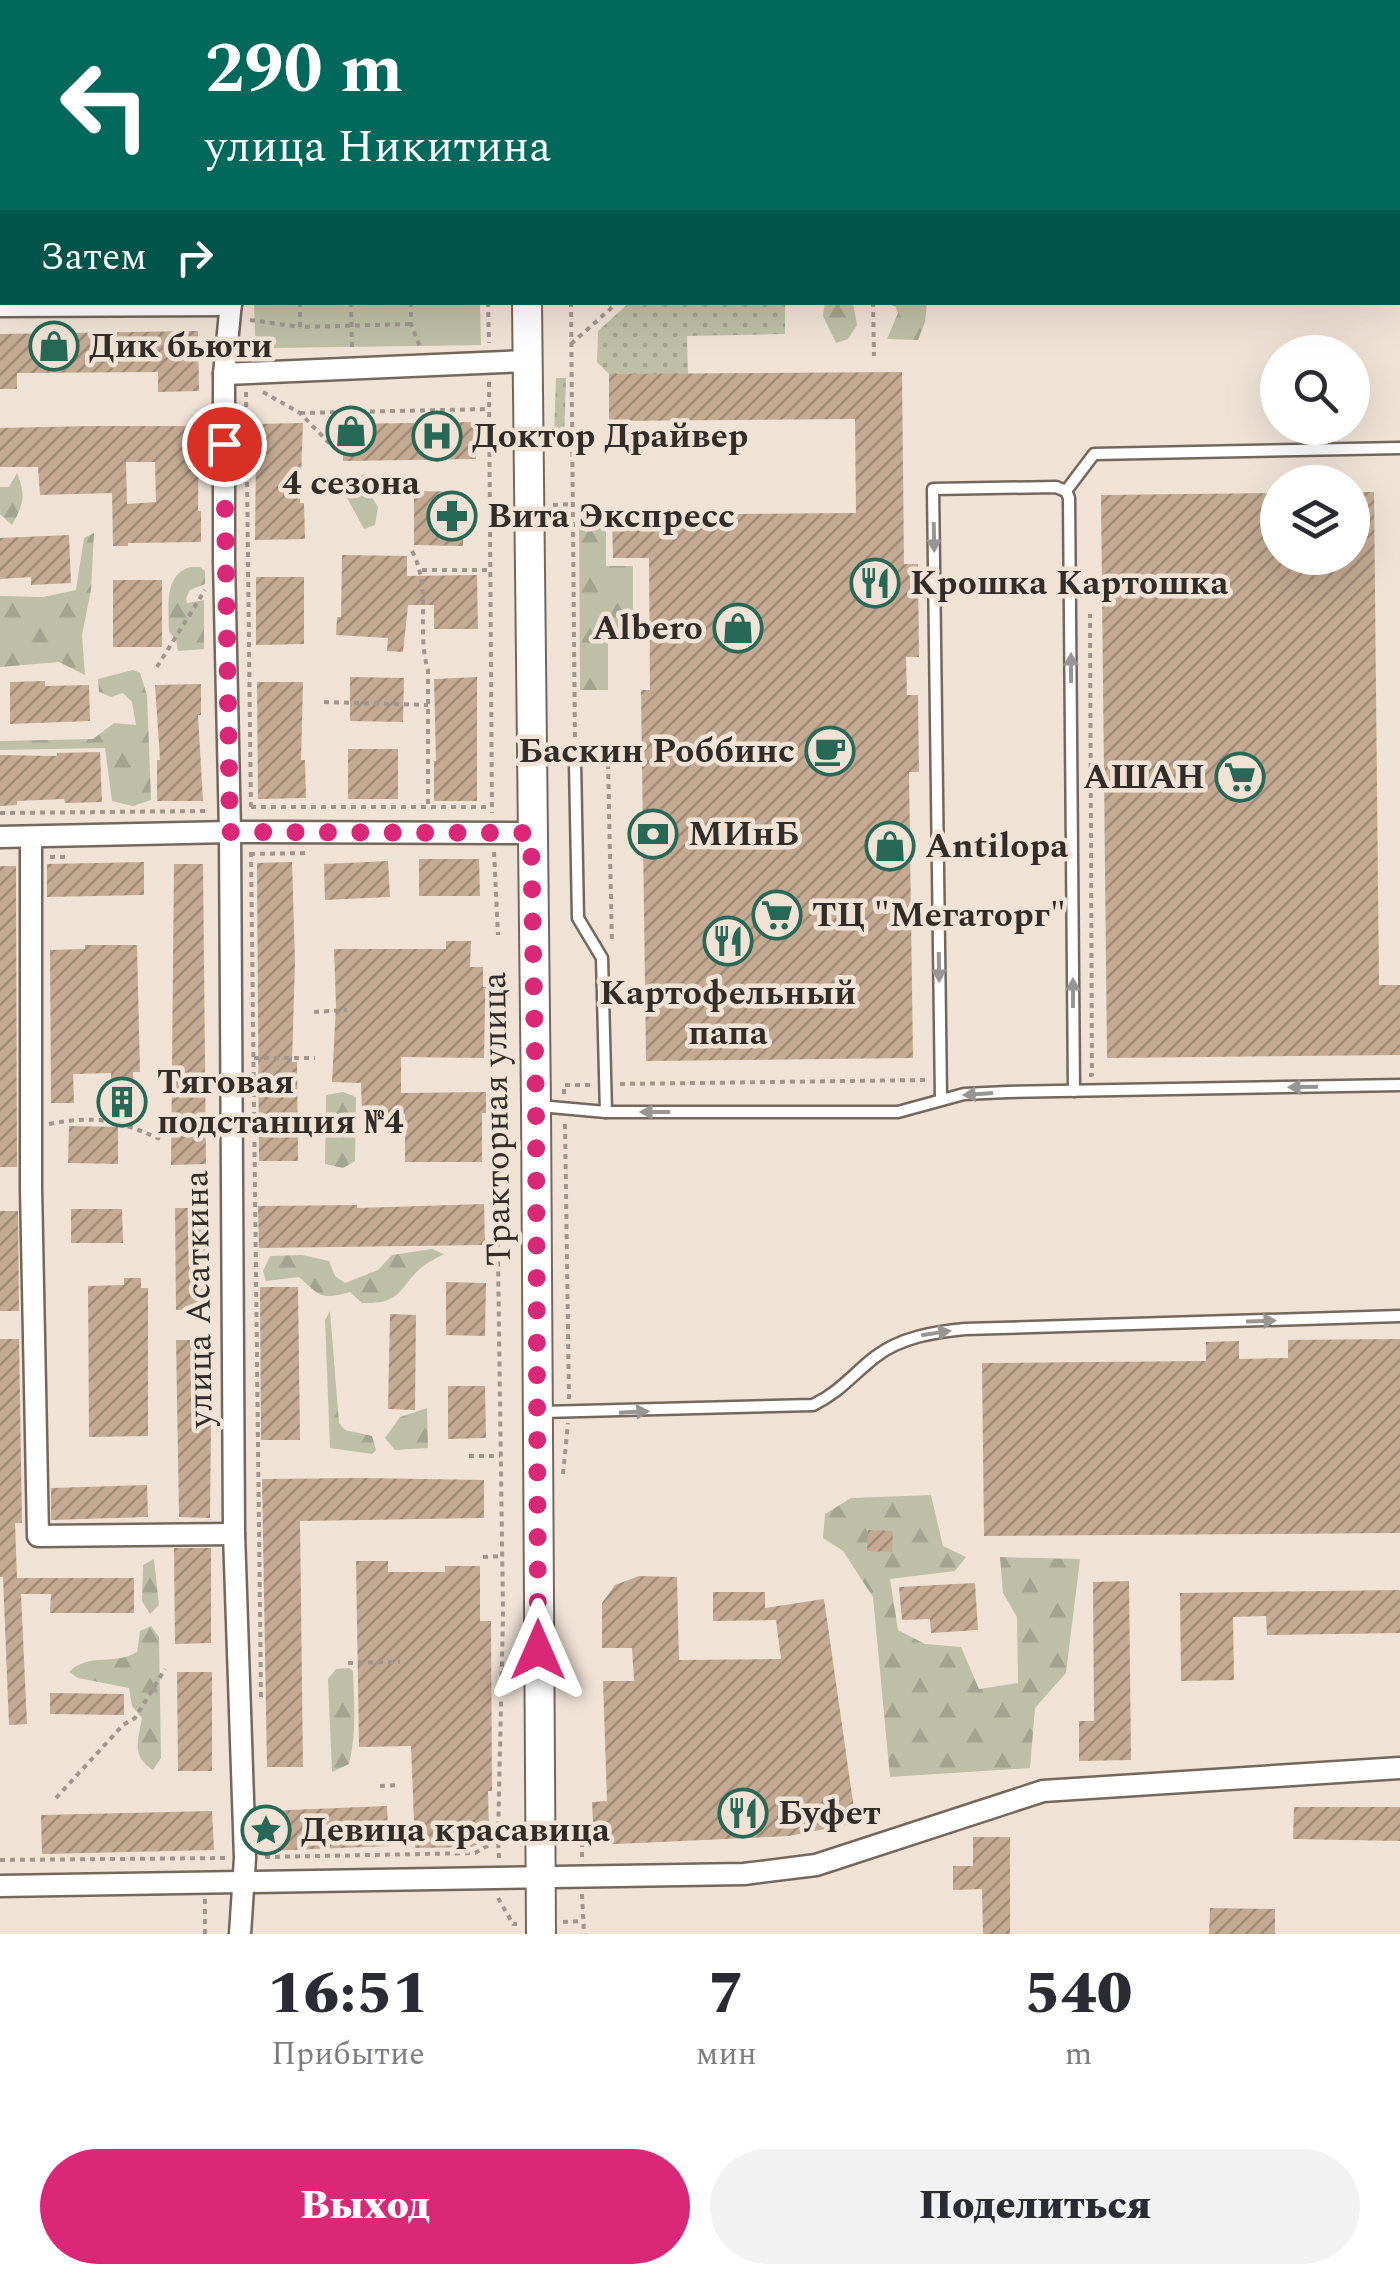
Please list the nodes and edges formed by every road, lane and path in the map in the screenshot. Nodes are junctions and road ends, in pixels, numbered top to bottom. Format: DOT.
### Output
graph roads {
  1 [pos="300,305"];
  2 [pos="350,305"];
  3 [pos="411,305"];
  4 [pos="488,305"];
  5 [pos="527,305"];
  6 [pos="571,305"];
  7 [pos="615,305"];
  8 [pos="873,305"];
  9 [pos="0,306"];
  10 [pos="231,308"];
  11 [pos="412,324"];
  12 [pos="351,325"];
  13 [pos="300,327"];
  14 [pos="571,344"];
  15 [pos="874,356"];
  16 [pos="527,361"];
  17 [pos="489,363"];
  18 [pos="426,365"];
  19 [pos="352,369"];
  20 [pos="224,374"];
  21 [pos="246,382"];
  22 [pos="259,390"];
  23 [pos="490,409"];
  24 [pos="300,413"];
  25 [pos="333,447"];
  26 [pos="1400,448"];
  27 [pos="1066,491"];
  28 [pos="573,504"];
  29 [pos="554,505"];
  30 [pos="412,551"];
  31 [pos="422,570"];
  32 [pos="492,570"];
  33 [pos="211,582"];
  34 [pos="1090,614"];
  35 [pos="157,667"];
  36 [pos="324,702"];
  37 [pos="428,705"];
  38 [pos="575,762"];
  39 [pos="251,806"];
  40 [pos="428,807"];
  41 [pos="492,807"];
  42 [pos="210,811"];
  43 [pos="0,813"];
  44 [pos="240,833"];
  45 [pos="492,833"];
  46 [pos="531,833"];
  47 [pos="0,837"];
  48 [pos="32,837"];
  49 [pos="498,935"];
  50 [pos="612,952"];
  51 [pos="347,1010"];
  52 [pos="314,1012"];
  53 [pos="254,1058"];
  54 [pos="315,1058"];
  55 [pos="1084,1076"];
  56 [pos="930,1080"];
  57 [pos="793,1082"];
  58 [pos="610,1084"];
  59 [pos="1400,1085"];
  60 [pos="1074,1091"];
  61 [pos="793,1092"];
  62 [pos="941,1099"];
  63 [pos="536,1106"];
  64 [pos="565,1107"];
  65 [pos="606,1112"];
  66 [pos="496,1116"];
  67 [pos="32,1128"];
  68 [pos="160,1139"];
  69 [pos="1400,1316"];
  70 [pos="536,1412"];
  71 [pos="569,1413"];
  72 [pos="469,1456"];
  73 [pos="501,1456"];
  74 [pos="234,1534"];
  75 [pos="502,1556"];
  76 [pos="483,1558"];
  77 [pos="400,1662"];
  78 [pos="348,1663"];
  79 [pos="165,1669"];
  80 [pos="261,1711"];
  81 [pos="1400,1768"];
  82 [pos="400,1785"];
  83 [pos="380,1786"];
  84 [pos="56,1798"];
  85 [pos="516,1839"];
  86 [pos="560,1839"];
  87 [pos="498,1840"];
  88 [pos="245,1858"];
  89 [pos="500,1858"];
  90 [pos="0,1860"];
  91 [pos="582,1860"];
  92 [pos="540,1876"];
  93 [pos="241,1884"];
  94 [pos="0,1886"];
  95 [pos="582,1888"];
  96 [pos="205,1894"];
  97 [pos="498,1898"];
  98 [pos="584,1922"];
  99 [pos="513,1924"];
  100 [pos="539,1927"];
  101 [pos="206,1934"];
  102 [pos="240,1934"];
  103 [pos="513,1934"];
  104 [pos="584,1934"];
  1 -- 13 [label="path"];
  2 -- 12 [label="path"];
  3 -- 11 [label="path"];
  4 -- 17 [label="path"];
  5 -- 16 [label="main road, Тракторная улица"];
  6 -- 14 [label="path"];
  7 -- 14 [label="path"];
  8 -- 15 [label="path"];
  9 -- 10 [label="street"];
  10 -- 13 [label="path"];
  10 -- 20 [label="street, улица Асаткина"];
  11 -- 12 [label="path"];
  11 -- 18 [label="path"];
  12 -- 13 [label="path"];
  12 -- 19 [label="path"];
  14 -- 28 [label="path"];
  16 -- 17 [label="street"];
  16 -- 46 [label="main road, Тракторная улица"];
  17 -- 18 [label="street"];
  17 -- 23 [label="path"];
  18 -- 19 [label="street"];
  19 -- 20 [label="street"];
  20 -- 44 [label="street, улица Асаткина"];
  21 -- 39 [label="path"];
  22 -- 24 [label="path"];
  23 -- 24 [label="path"];
  23 -- 32 [label="path"];
  24 -- 25 [label="path"];
  26 -- 27 [label="lane"];
  60 -- 27 [label="lane, one-way"];
  27 -- 62 [label="lane, one-way"];
  28 -- 29 [label="path"];
  28 -- 38 [label="path"];
  30 -- 31 [label="path"];
  31 -- 32 [label="path"];
  31 -- 37 [label="path"];
  32 -- 41 [label="path"];
  33 -- 35 [label="path"];
  34 -- 55 [label="path"];
  36 -- 37 [label="path"];
  37 -- 40 [label="path"];
  38 -- 50 [label="path"];
  38 -- 58 [label="lane"];
  39 -- 40 [label="path"];
  39 -- 44 [label="path"];
  40 -- 41 [label="path"];
  41 -- 45 [label="path"];
  42 -- 43 [label="path"];
  44 -- 45 [label="street"];
  44 -- 48 [label="street"];
  44 -- 53 [label="path"];
  44 -- 74 [label="street, улица Асаткина"];
  45 -- 46 [label="street"];
  45 -- 49 [label="path"];
  46 -- 63 [label="main road, Тракторная улица"];
  47 -- 48 [label="street"];
  48 -- 67 [label="street"];
  51 -- 52 [label="path"];
  53 -- 54 [label="path"];
  53 -- 80 [label="path"];
  56 -- 57 [label="path"];
  57 -- 58 [label="path"];
  57 -- 61 [label="path"];
  58 -- 64 [label="path"];
  58 -- 65 [label="lane"];
  59 -- 60 [label="lane, one-way"];
  60 -- 62 [label="lane, one-way"];
  62 -- 65 [label="lane, one-way"];
  63 -- 64 [label="lane"];
  63 -- 70 [label="main road, Тракторная улица"];
  64 -- 65 [label="lane"];
  64 -- 71 [label="path"];
  66 -- 73 [label="path"];
  67 -- 68 [label="path"];
  67 -- 74 [label="street"];
  71 -- 69 [label="lane, one-way"];
  70 -- 71 [label="lane"];
  70 -- 92 [label="main road, Тракторная улица"];
  72 -- 73 [label="path"];
  73 -- 75 [label="path"];
  74 -- 88 [label="street, улица Асаткина"];
  75 -- 76 [label="path"];
  75 -- 87 [label="path"];
  77 -- 78 [label="path"];
  79 -- 84 [label="path"];
  81 -- 92 [label="street"];
  82 -- 83 [label="path"];
  85 -- 87 [label="path"];
  86 -- 91 [label="path"];
  87 -- 88 [label="path"];
  87 -- 89 [label="path"];
  88 -- 90 [label="path"];
  88 -- 93 [label="street, улица Асаткина"];
  92 -- 93 [label="street"];
  92 -- 100 [label="main road, Тракторная улица"];
  93 -- 94 [label="street"];
  93 -- 102 [label="street, улица Асаткина"];
  95 -- 98 [label="path"];
  96 -- 101 [label="path"];
  97 -- 99 [label="path"];
  98 -- 100 [label="path"];
  98 -- 104 [label="path"];
  99 -- 100 [label="path"];
  99 -- 103 [label="path"];
}
